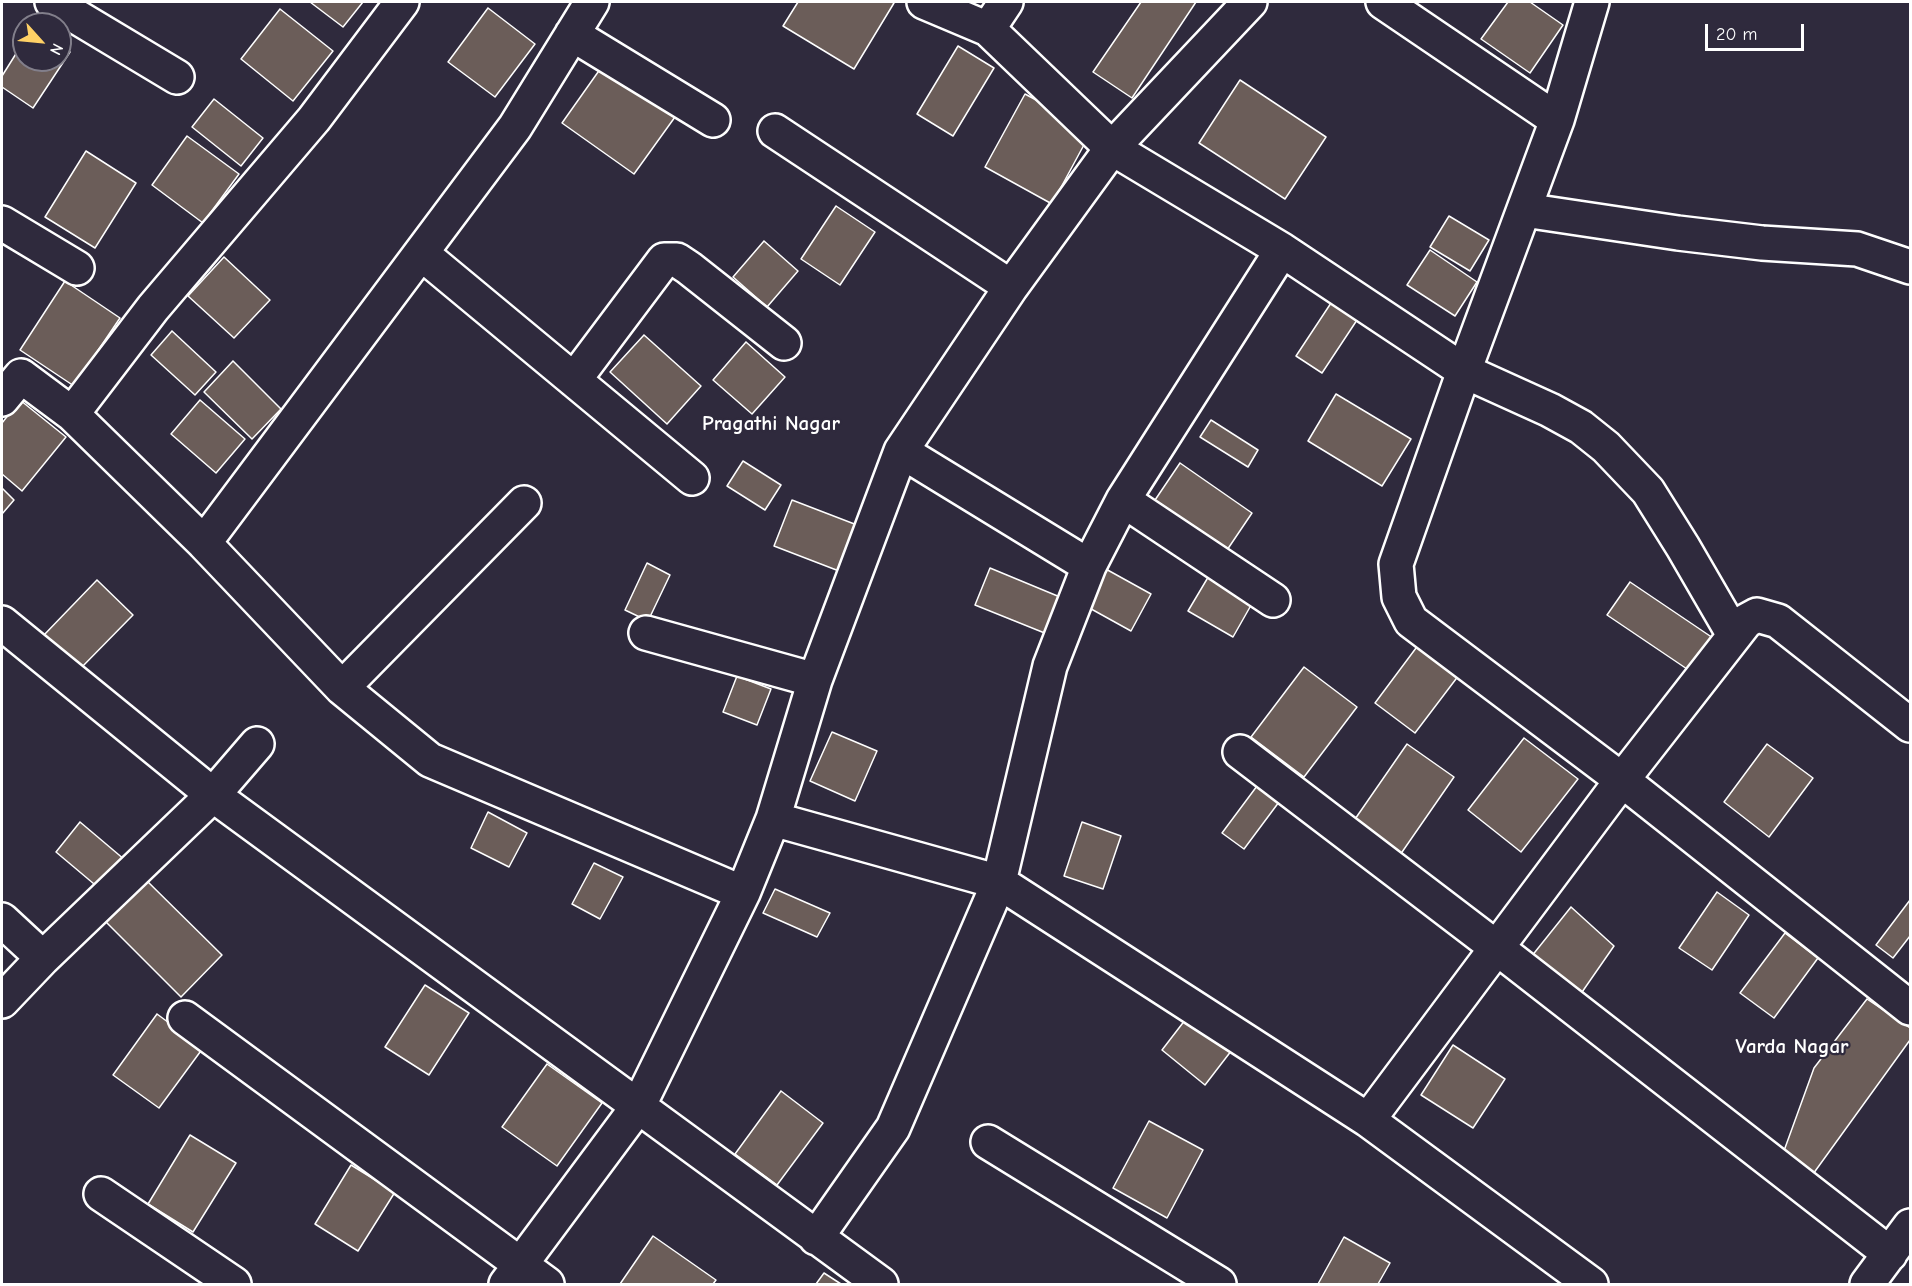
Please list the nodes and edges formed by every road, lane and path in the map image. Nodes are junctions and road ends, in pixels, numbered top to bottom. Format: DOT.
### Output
graph roads {
  1 [pos="52,2"];
  2 [pos="402,2"];
  3 [pos="592,2"];
  4 [pos="924,2"];
  5 [pos="1006,2"];
  6 [pos="1250,2"];
  7 [pos="1383,2"];
  8 [pos="1592,2"];
  9 [pos="988,29"];
  10 [pos="572,34"];
  11 [pos="177,77"];
  12 [pos="712,120"];
  13 [pos="1557,120"];
  14 [pos="775,131"];
  15 [pos="1112,148"];
  16 [pos="1524,210"];
  17 [pos="2,223"];
  18 [pos="1282,250"];
  19 [pos="421,253"];
  20 [pos="1911,267"];
  21 [pos="78,268"];
  22 [pos="1011,287"];
  23 [pos="784,343"];
  24 [pos="1464,371"];
  25 [pos="574,380"];
  26 [pos="2,399"];
  27 [pos="72,414"];
  28 [pos="901,451"];
  29 [pos="692,478"];
  30 [pos="1123,500"];
  31 [pos="524,503"];
  32 [pos="204,543"];
  33 [pos="1089,566"];
  34 [pos="1274,600"];
  35 [pos="2,623"];
  36 [pos="646,633"];
  37 [pos="1734,635"];
  38 [pos="814,680"];
  39 [pos="342,688"];
  40 [pos="1911,724"];
  41 [pos="257,744"];
  42 [pos="1240,752"];
  43 [pos="1622,780"];
  44 [pos="213,795"];
  45 [pos="773,819"];
  46 [pos="999,882"];
  47 [pos="743,893"];
  48 [pos="2,920"];
  49 [pos="1497,948"];
  50 [pos="43,958"];
  51 [pos="2,1001"];
  52 [pos="1911,1008"];
  53 [pos="185,1018"];
  54 [pos="639,1105"];
  55 [pos="1368,1120"];
  56 [pos="988,1142"];
  57 [pos="101,1194"];
  58 [pos="1911,1226"];
  59 [pos="816,1238"];
  60 [pos="1890,1254"];
  61 [pos="513,1275"];
  62 [pos="1582,1282"];
  63 [pos="234,1284"];
  64 [pos="547,1284"];
  65 [pos="881,1284"];
  66 [pos="1219,1284"];
  67 [pos="1867,1284"];
  1 -- 11 [label="street"];
  2 -- 27 [label="street"];
  3 -- 10 [label="street"];
  4 -- 9 [label="street"];
  5 -- 9 [label="street"];
  6 -- 15 [label="street"];
  7 -- 13 [label="street"];
  8 -- 13 [label="street"];
  9 -- 15 [label="street"];
  10 -- 12 [label="street"];
  10 -- 19 [label="street"];
  13 -- 16 [label="street"];
  14 -- 22 [label="street"];
  15 -- 18 [label="street"];
  15 -- 22 [label="street"];
  16 -- 20 [label="street"];
  16 -- 24 [label="street"];
  17 -- 21 [label="street"];
  18 -- 24 [label="street"];
  18 -- 30 [label="street"];
  19 -- 25 [label="street"];
  19 -- 32 [label="street"];
  22 -- 28 [label="street"];
  23 -- 25 [label="street"];
  24 -- 37 [label="street"];
  24 -- 43 [label="street"];
  25 -- 29 [label="street"];
  26 -- 27 [label="street"];
  27 -- 32 [label="street"];
  28 -- 33 [label="street"];
  28 -- 38 [label="street"];
  30 -- 33 [label="street"];
  30 -- 34 [label="street"];
  31 -- 39 [label="street"];
  32 -- 39 [label="street"];
  33 -- 46 [label="street"];
  35 -- 44 [label="street"];
  36 -- 38 [label="street"];
  37 -- 40 [label="street"];
  37 -- 43 [label="street"];
  38 -- 45 [label="street"];
  39 -- 47 [label="street"];
  41 -- 44 [label="street"];
  42 -- 49 [label="street"];
  43 -- 49 [label="street"];
  43 -- 52 [label="street"];
  44 -- 50 [label="street"];
  44 -- 54 [label="street"];
  45 -- 46 [label="street"];
  45 -- 47 [label="street"];
  46 -- 55 [label="street"];
  46 -- 59 [label="street"];
  47 -- 54 [label="street"];
  48 -- 50 [label="street"];
  49 -- 55 [label="street"];
  49 -- 60 [label="street"];
  50 -- 51 [label="street"];
  53 -- 61 [label="street"];
  54 -- 59 [label="street"];
  54 -- 61 [label="street"];
  55 -- 62 [label="street"];
  56 -- 66 [label="street"];
  57 -- 63 [label="street"];
  58 -- 60 [label="street"];
  59 -- 65 [label="street"];
  60 -- 67 [label="street"];
  61 -- 64 [label="street"];
}
